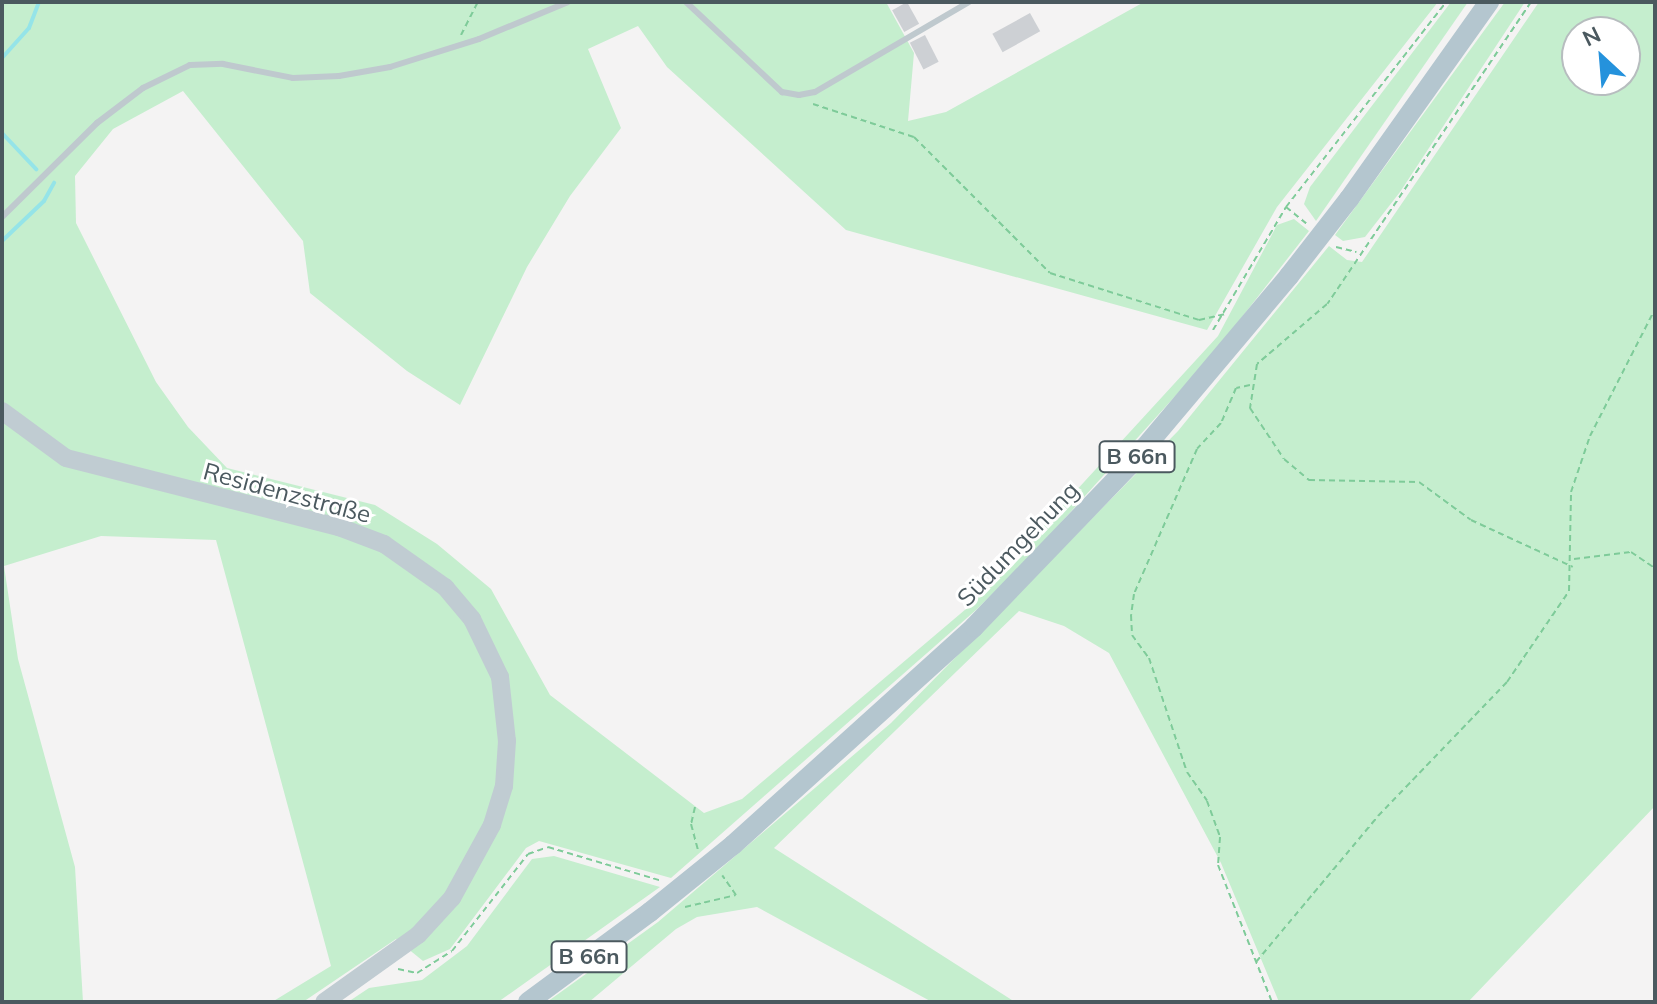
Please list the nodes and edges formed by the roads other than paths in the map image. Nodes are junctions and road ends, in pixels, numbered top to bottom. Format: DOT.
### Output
graph roads {
  1 [pos="568,2"];
  2 [pos="686,2"];
  3 [pos="969,2"];
  4 [pos="1489,2"];
  5 [pos="2,217"];
  6 [pos="2,411"];
  7 [pos="324,1002"];
  8 [pos="528,1002"];
  1 -- 5 [label="lane"];
  2 -- 3 [label="lane"];
  4 -- 8 [label="main road, Südumgehung / B 66n, bridge"];
  6 -- 7 [label="main road, Residenzstraße"];
}
